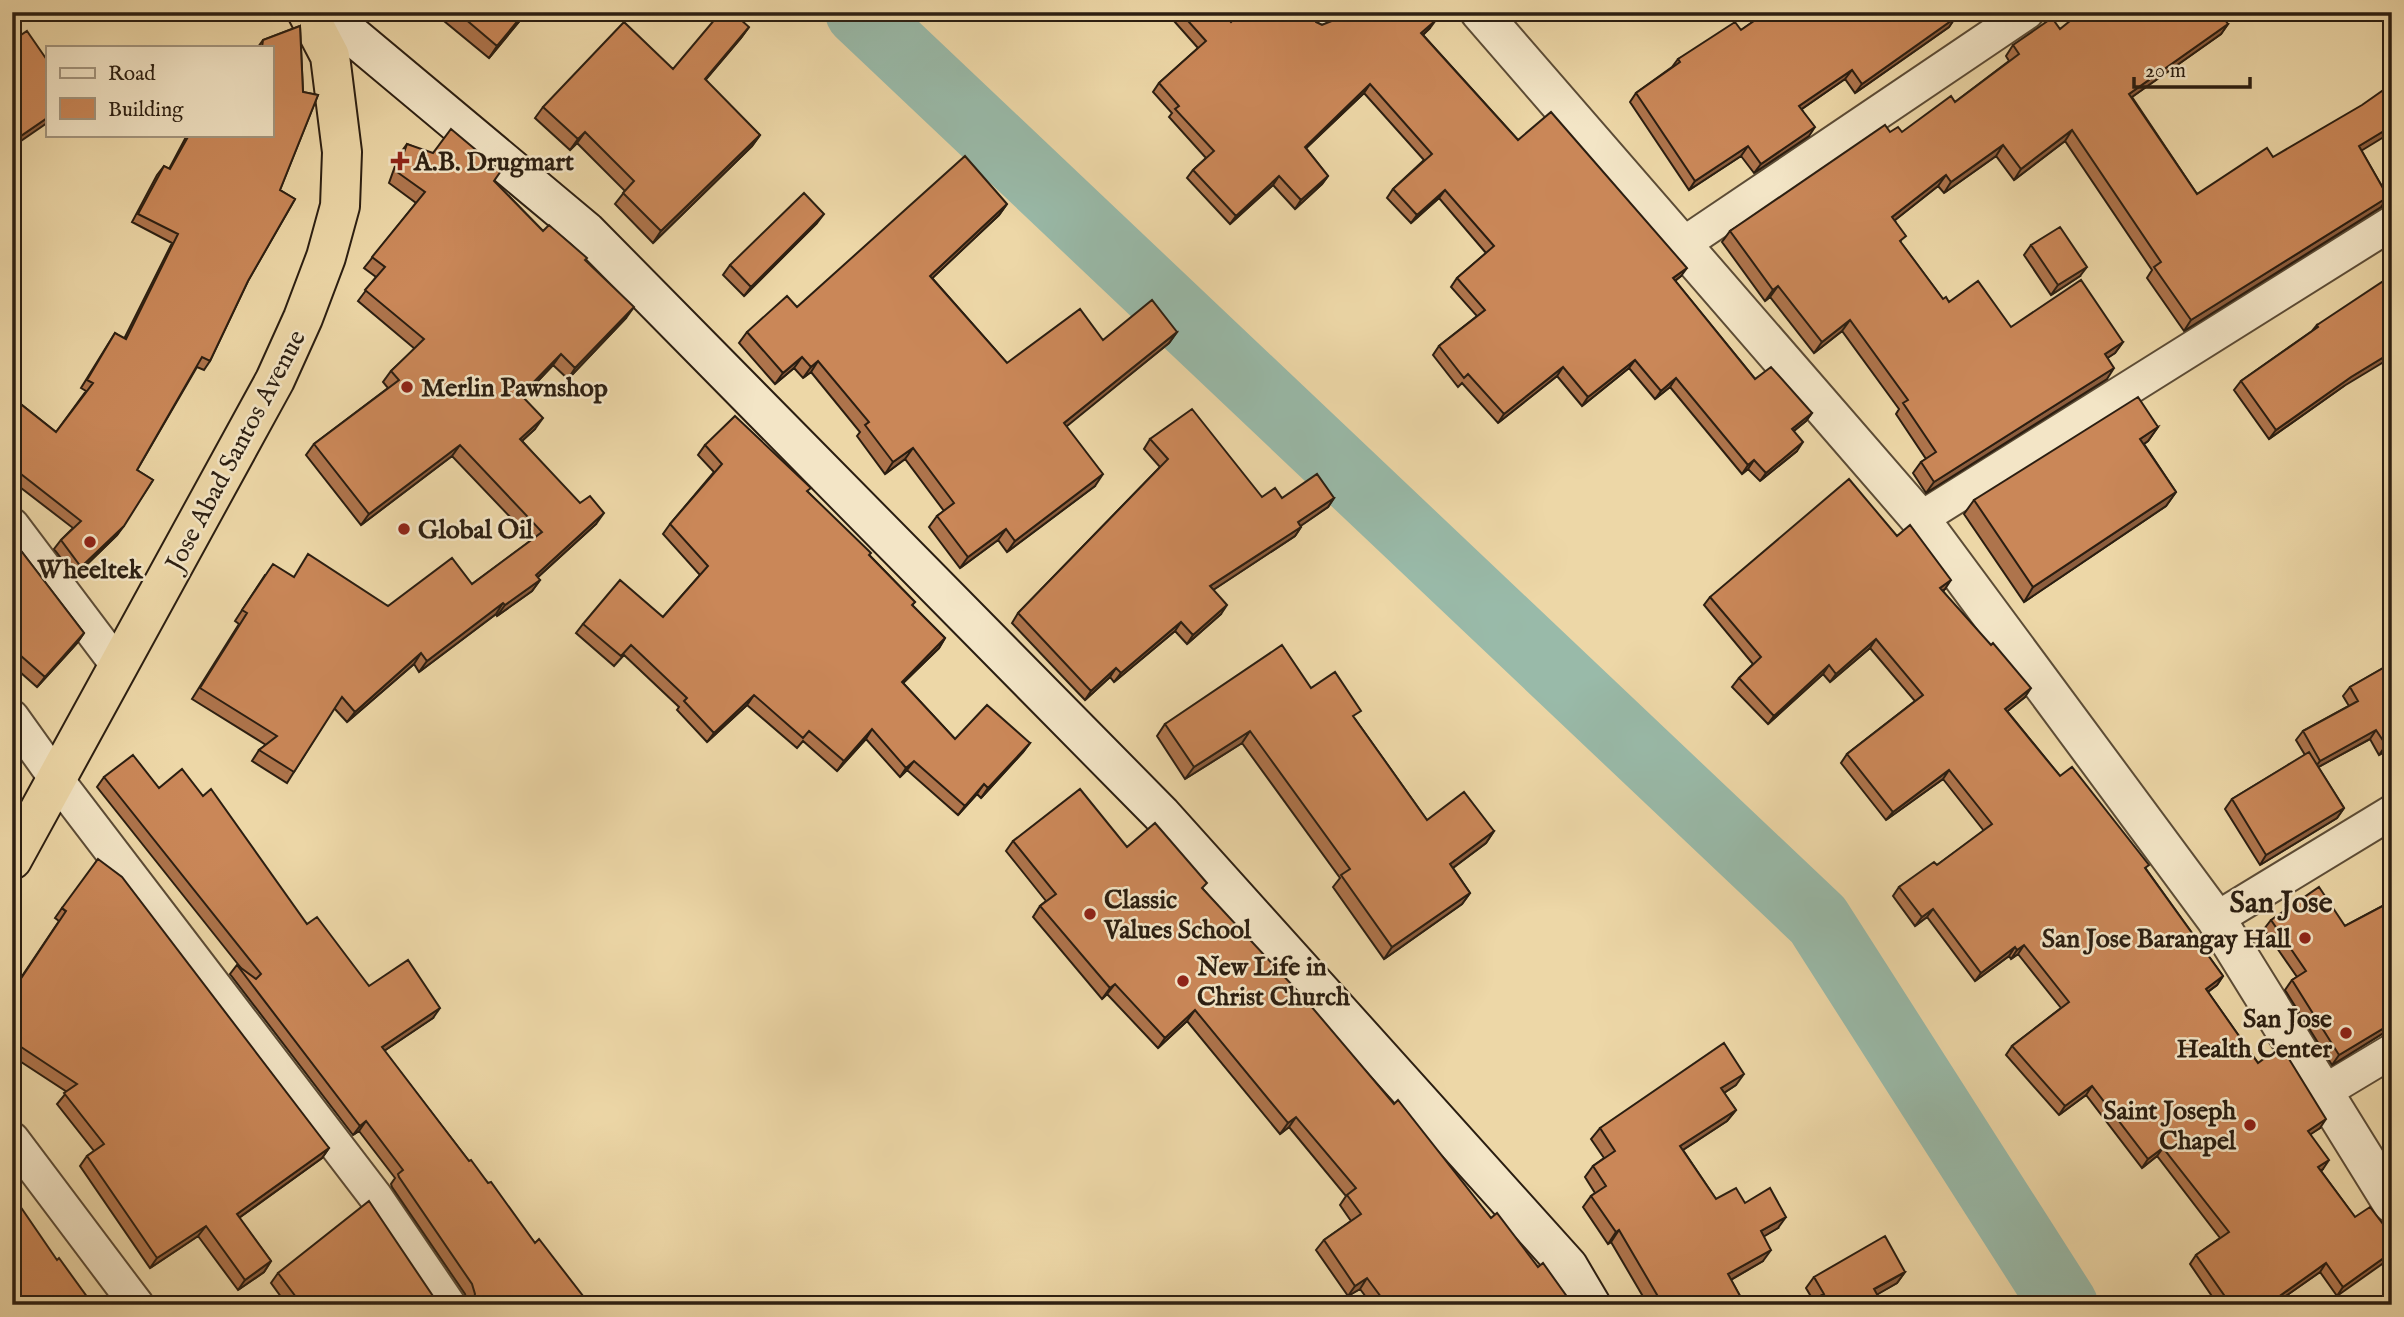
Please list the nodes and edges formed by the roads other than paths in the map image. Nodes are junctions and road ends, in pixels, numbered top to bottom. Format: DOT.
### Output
graph roads {
  1 [pos="307,12"];
  2 [pos="324,12"];
  3 [pos="1480,12"];
  4 [pos="2027,12"];
  5 [pos="2392,223"];
  6 [pos="1682,245"];
  7 [pos="1920,519"];
  8 [pos="12,525"];
  9 [pos="119,667"];
  10 [pos="12,717"];
  11 [pos="57,780"];
  12 [pos="2392,812"];
  13 [pos="12,860"];
  14 [pos="2216,919"];
  15 [pos="2392,1051"];
  16 [pos="2322,1093"];
  17 [pos="12,1139"];
  18 [pos="2392,1203"];
  19 [pos="138,1305"];
  20 [pos="449,1305"];
  21 [pos="1591,1305"];
  1 -- 9 [label="highway, Jose Abad Santos Avenue"];
  2 -- 21 [label="main road"];
  3 -- 6 [label="main road"];
  4 -- 6 [label="street"];
  5 -- 7 [label="street"];
  6 -- 7 [label="main road"];
  7 -- 14 [label="main road"];
  8 -- 9 [label="street"];
  9 -- 11 [label="highway, Jose Abad Santos Avenue"];
  10 -- 11 [label="street"];
  11 -- 13 [label="highway, Jose Abad Santos Avenue"];
  11 -- 20 [label="street"];
  12 -- 14 [label="street"];
  14 -- 16 [label="main road"];
  15 -- 16 [label="street"];
  16 -- 18 [label="main road"];
  17 -- 19 [label="street"];
}
